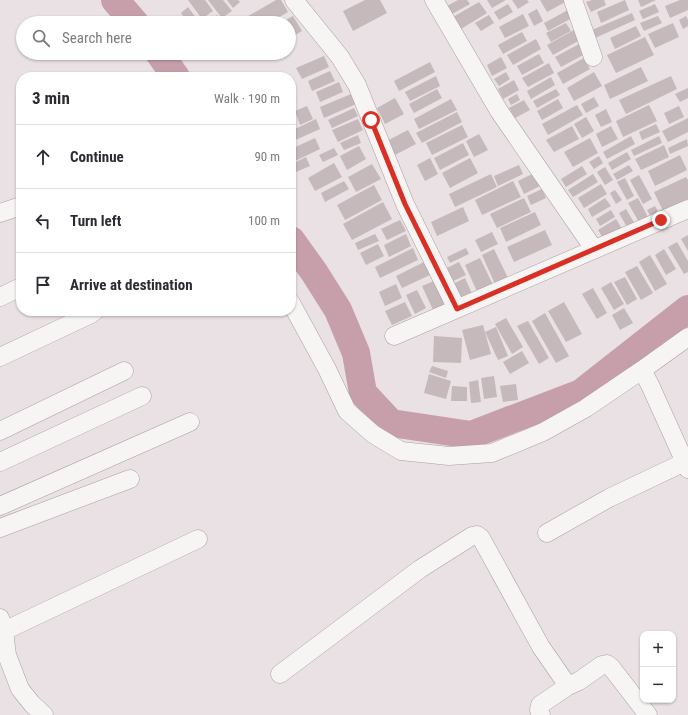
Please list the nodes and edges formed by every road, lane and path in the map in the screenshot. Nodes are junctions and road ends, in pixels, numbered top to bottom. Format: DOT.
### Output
graph roads {
  1 [pos="294,0"];
  2 [pos="434,0"];
  3 [pos="573,0"];
  4 [pos="593,57"];
  5 [pos="16,208"];
  6 [pos="688,209"];
  7 [pos="0,213"];
  8 [pos="594,249"];
  9 [pos="16,289"];
  10 [pos="0,297"];
  11 [pos="457,309"];
  12 [pos="296,312"];
  13 [pos="87,316"];
  14 [pos="394,336"];
  15 [pos="688,336"];
  16 [pos="0,357"];
  17 [pos="642,370"];
  18 [pos="124,371"];
  19 [pos="142,396"];
  20 [pos="190,422"];
  21 [pos="0,431"];
  22 [pos="0,462"];
  23 [pos="686,465"];
  24 [pos="130,479"];
  25 [pos="0,506"];
  26 [pos="0,528"];
  27 [pos="547,533"];
  28 [pos="198,539"];
  29 [pos="2,624"];
  30 [pos="3,657"];
  31 [pos="280,674"];
  32 [pos="568,686"];
  33 [pos="44,715"];
  34 [pos="541,715"];
  35 [pos="648,715"];
  1 -- 11 [label="street"];
  2 -- 8 [label="street"];
  3 -- 4 [label="street"];
  5 -- 7 [label="street"];
  6 -- 8 [label="street"];
  8 -- 11 [label="street"];
  9 -- 10 [label="street"];
  11 -- 14 [label="street"];
  12 -- 17 [label="street"];
  13 -- 16 [label="street"];
  15 -- 17 [label="street"];
  17 -- 23 [label="street"];
  18 -- 21 [label="street"];
  19 -- 22 [label="street"];
  20 -- 25 [label="street"];
  23 -- 27 [label="street"];
  24 -- 26 [label="street"];
  28 -- 29 [label="street"];
  29 -- 30 [label="street"];
  30 -- 33 [label="street"];
  31 -- 32 [label="street"];
  32 -- 34 [label="street"];
  32 -- 35 [label="street"];
}
